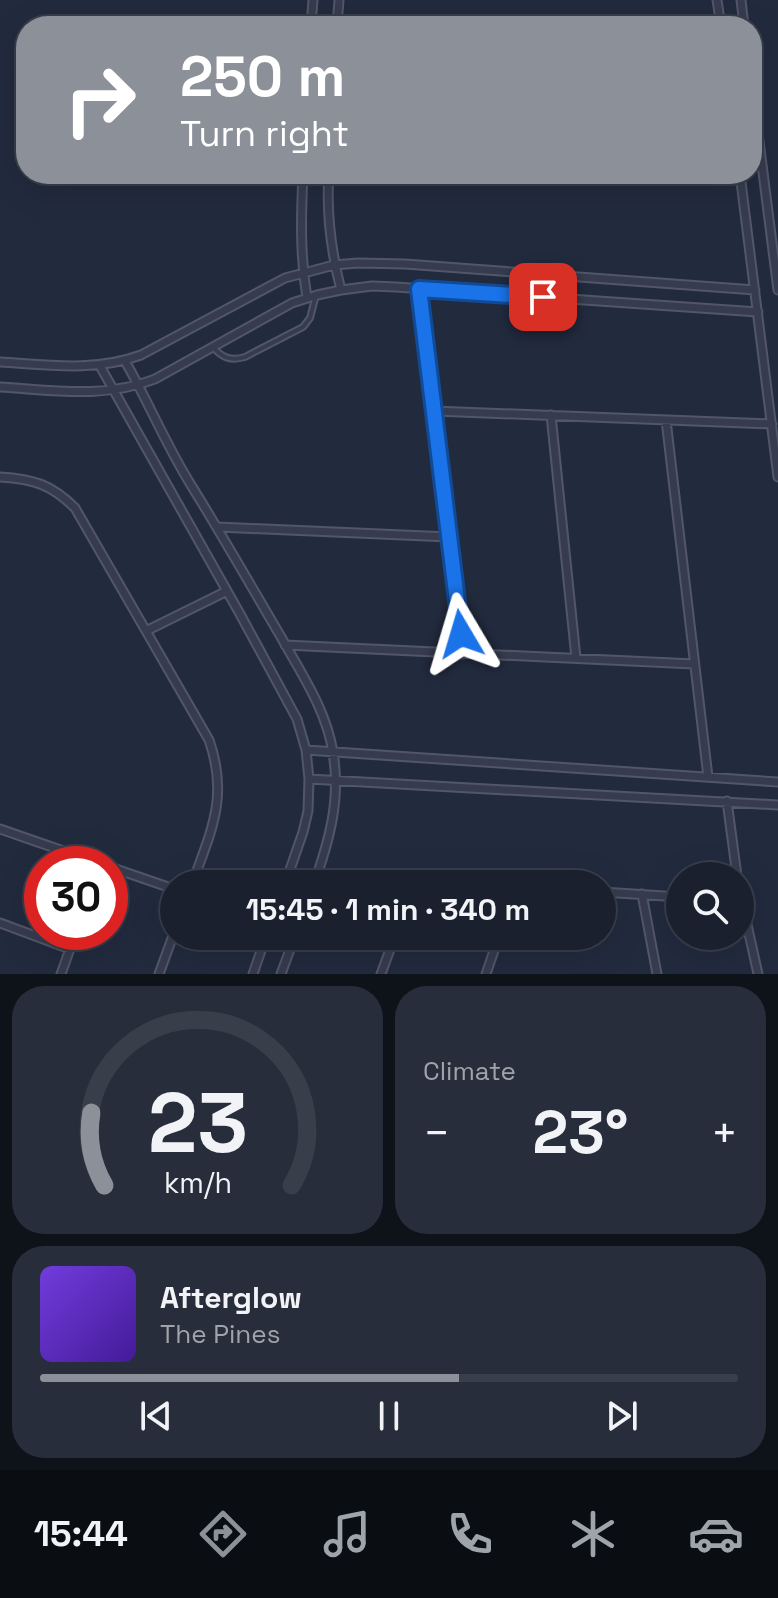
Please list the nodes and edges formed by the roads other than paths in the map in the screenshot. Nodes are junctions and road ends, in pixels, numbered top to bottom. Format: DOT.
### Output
graph roads {
  1 [pos="762,164"];
  2 [pos="303,184"];
  3 [pos="328,184"];
  4 [pos="741,184"];
  5 [pos="334,265"];
  6 [pos="302,272"];
  7 [pos="419,289"];
  8 [pos="341,290"];
  9 [pos="755,290"];
  10 [pos="778,290"];
  11 [pos="317,295"];
  12 [pos="307,298"];
  13 [pos="758,312"];
  14 [pos="213,347"];
  15 [pos="125,361"];
  16 [pos="0,362"];
  17 [pos="100,366"];
  18 [pos="139,385"];
  19 [pos="0,387"];
  20 [pos="114,391"];
  21 [pos="434,411"];
  22 [pos="551,415"];
  23 [pos="666,420"];
  24 [pos="772,424"];
  25 [pos="0,477"];
  26 [pos="778,477"];
  27 [pos="218,527"];
  28 [pos="449,537"];
  29 [pos="227,591"];
  30 [pos="146,631"];
  31 [pos="285,645"];
  32 [pos="463,654"];
  33 [pos="576,658"];
  34 [pos="694,664"];
  35 [pos="306,750"];
  36 [pos="333,751"];
  37 [pos="708,777"];
  38 [pos="309,779"];
  39 [pos="336,780"];
  40 [pos="778,782"];
  41 [pos="727,801"];
  42 [pos="778,805"];
  43 [pos="0,829"];
  44 [pos="49,846"];
  45 [pos="735,862"];
  46 [pos="197,870"];
  47 [pos="290,870"];
  48 [pos="318,870"];
  49 [pos="128,873"];
  50 [pos="160,884"];
  51 [pos="616,893"];
  52 [pos="642,894"];
  53 [pos="666,896"];
  54 [pos="0,923"];
  55 [pos="24,932"];
  56 [pos="70,950"];
  57 [pos="168,950"];
  58 [pos="261,950"];
  59 [pos="290,950"];
  60 [pos="390,950"];
  61 [pos="494,950"];
  62 [pos="752,950"];
  63 [pos="61,974"];
  64 [pos="159,974"];
  65 [pos="253,974"];
  66 [pos="281,974"];
  67 [pos="381,974"];
  68 [pos="486,974"];
  69 [pos="657,974"];
  70 [pos="758,974"];
  1 -- 10 [label="street"];
  2 -- 6 [label="street"];
  3 -- 5 [label="street"];
  4 -- 9 [label="street"];
  5 -- 6 [label="street"];
  5 -- 8 [label="street"];
  5 -- 9 [label="street"];
  6 -- 12 [label="street"];
  6 -- 15 [label="street"];
  7 -- 8 [label="street"];
  7 -- 13 [label="street"];
  7 -- 21 [label="street"];
  8 -- 11 [label="street"];
  9 -- 13 [label="street"];
  11 -- 12 [label="street"];
  11 -- 14 [label="lane"];
  12 -- 14 [label="street"];
  13 -- 24 [label="street"];
  14 -- 18 [label="street"];
  15 -- 17 [label="street"];
  15 -- 18 [label="street"];
  16 -- 17 [label="street"];
  17 -- 20 [label="street"];
  18 -- 20 [label="street"];
  18 -- 27 [label="street"];
  19 -- 20 [label="street"];
  20 -- 29 [label="street"];
  21 -- 22 [label="street"];
  21 -- 28 [label="street"];
  22 -- 23 [label="street"];
  22 -- 33 [label="street"];
  23 -- 24 [label="street"];
  23 -- 34 [label="street"];
  24 -- 26 [label="street"];
  25 -- 30 [label="street"];
  27 -- 28 [label="street"];
  27 -- 31 [label="street"];
  28 -- 32 [label="street"];
  29 -- 30 [label="street"];
  29 -- 35 [label="street"];
  30 -- 46 [label="street"];
  31 -- 32 [label="street"];
  31 -- 36 [label="street"];
  32 -- 33 [label="street"];
  33 -- 34 [label="street"];
  34 -- 37 [label="street"];
  35 -- 36 [label="street"];
  35 -- 38 [label="street"];
  36 -- 37 [label="street"];
  36 -- 39 [label="street"];
  37 -- 40 [label="street"];
  38 -- 39 [label="street"];
  38 -- 47 [label="street"];
  39 -- 41 [label="street"];
  39 -- 48 [label="street"];
  41 -- 42 [label="street"];
  41 -- 45 [label="street"];
  43 -- 44 [label="street"];
  49 -- 50 [label="street"];
  51 -- 52 [label="street"];
  52 -- 53 [label="street"];
  52 -- 69 [label="street"];
  54 -- 55 [label="street"];
  56 -- 63 [label="street"];
  57 -- 64 [label="street"];
  58 -- 65 [label="street"];
  59 -- 66 [label="street"];
  60 -- 67 [label="street"];
  61 -- 68 [label="street"];
  62 -- 70 [label="street"];
}
